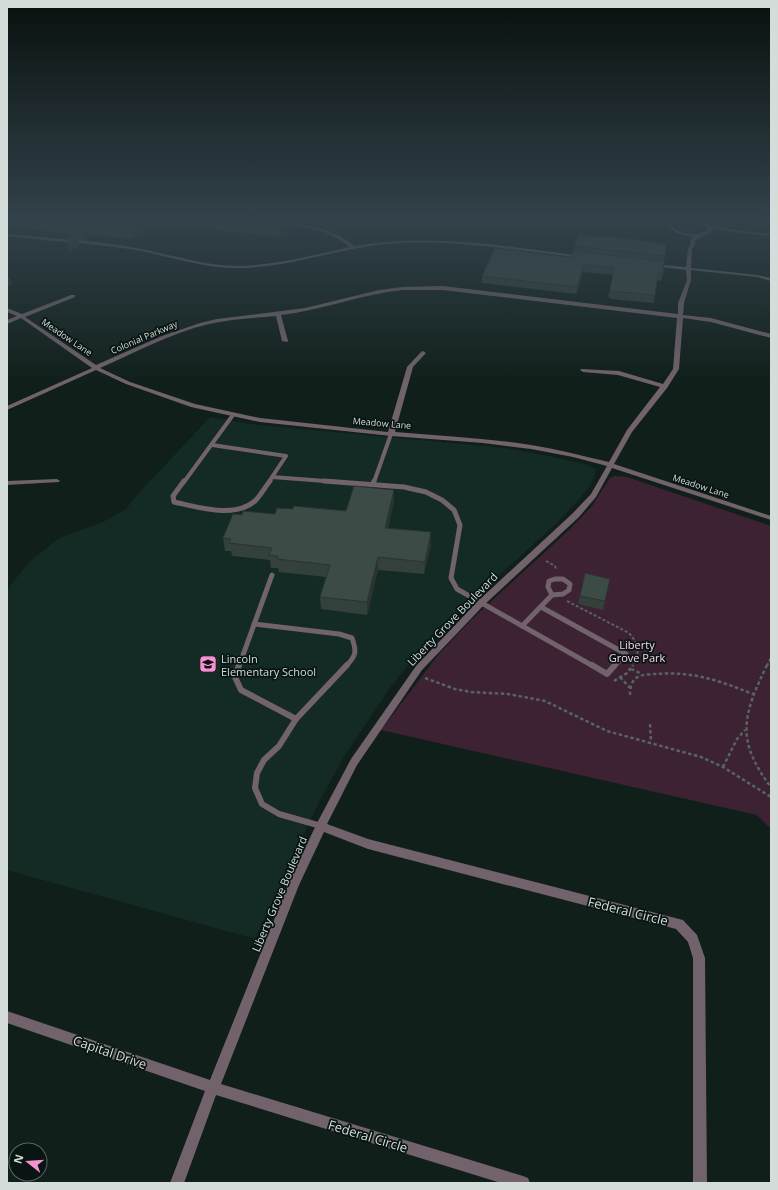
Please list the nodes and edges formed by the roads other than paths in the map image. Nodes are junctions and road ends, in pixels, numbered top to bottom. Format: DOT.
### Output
graph roads {
  1 [pos="688,274"];
  2 [pos="736,274"];
  3 [pos="771,280"];
  4 [pos="73,296"];
  5 [pos="7,310"];
  6 [pos="278,314"];
  7 [pos="21,316"];
  8 [pos="680,316"];
  9 [pos="7,322"];
  10 [pos="771,336"];
  11 [pos="285,341"];
  12 [pos="423,353"];
  13 [pos="96,368"];
  14 [pos="584,370"];
  15 [pos="665,387"];
  16 [pos="7,408"];
  17 [pos="233,415"];
  18 [pos="391,434"];
  19 [pos="212,444"];
  20 [pos="611,465"];
  21 [pos="272,477"];
  22 [pos="57,481"];
  23 [pos="7,483"];
  24 [pos="373,484"];
  25 [pos="771,518"];
  26 [pos="272,575"];
  27 [pos="552,595"];
  28 [pos="481,603"];
  29 [pos="541,607"];
  30 [pos="254,624"];
  31 [pos="522,626"];
  32 [pos="296,719"];
  33 [pos="321,826"];
  34 [pos="7,1017"];
  35 [pos="213,1087"];
  36 [pos="177,1183"];
  37 [pos="523,1183"];
  38 [pos="700,1183"];
  1 -- 8 [label="street, Liberty Grove Boulevard"];
  2 -- 3 [label="street"];
  4 -- 7 [label="street"];
  5 -- 7 [label="street, Meadow Lane"];
  6 -- 8 [label="street, Colonial Parkway"];
  6 -- 11 [label="street"];
  6 -- 13 [label="street, Colonial Parkway"];
  7 -- 9 [label="street"];
  7 -- 13 [label="street, Meadow Lane"];
  8 -- 10 [label="street, Colonial Parkway"];
  8 -- 15 [label="street, Liberty Grove Boulevard"];
  12 -- 18 [label="street"];
  13 -- 16 [label="street, Colonial Parkway"];
  13 -- 17 [label="street, Meadow Lane"];
  14 -- 15 [label="street"];
  15 -- 20 [label="street, Liberty Grove Boulevard"];
  17 -- 18 [label="street, Meadow Lane"];
  17 -- 19 [label="lane"];
  18 -- 20 [label="street, Meadow Lane"];
  18 -- 24 [label="lane"];
  19 -- 21 [label="lane"];
  19 -- 21 [label="lane"];
  20 -- 25 [label="street, Meadow Lane"];
  20 -- 28 [label="street, Liberty Grove Boulevard"];
  21 -- 24 [label="lane"];
  22 -- 23 [label="street"];
  24 -- 28 [label="lane"];
  26 -- 30 [label="lane"];
  27 -- 27 [label="lane"];
  27 -- 29 [label="lane"];
  28 -- 31 [label="lane"];
  28 -- 33 [label="street, Liberty Grove Boulevard"];
  29 -- 31 [label="lane"];
  29 -- 31 [label="lane"];
  30 -- 32 [label="lane"];
  30 -- 32 [label="lane"];
  32 -- 33 [label="lane"];
  33 -- 35 [label="street, Liberty Grove Boulevard"];
  33 -- 38 [label="street, Federal Circle"];
  34 -- 35 [label="street, Capital Drive"];
  35 -- 36 [label="street, Liberty Grove Boulevard"];
  35 -- 37 [label="street, Federal Circle"];
}
